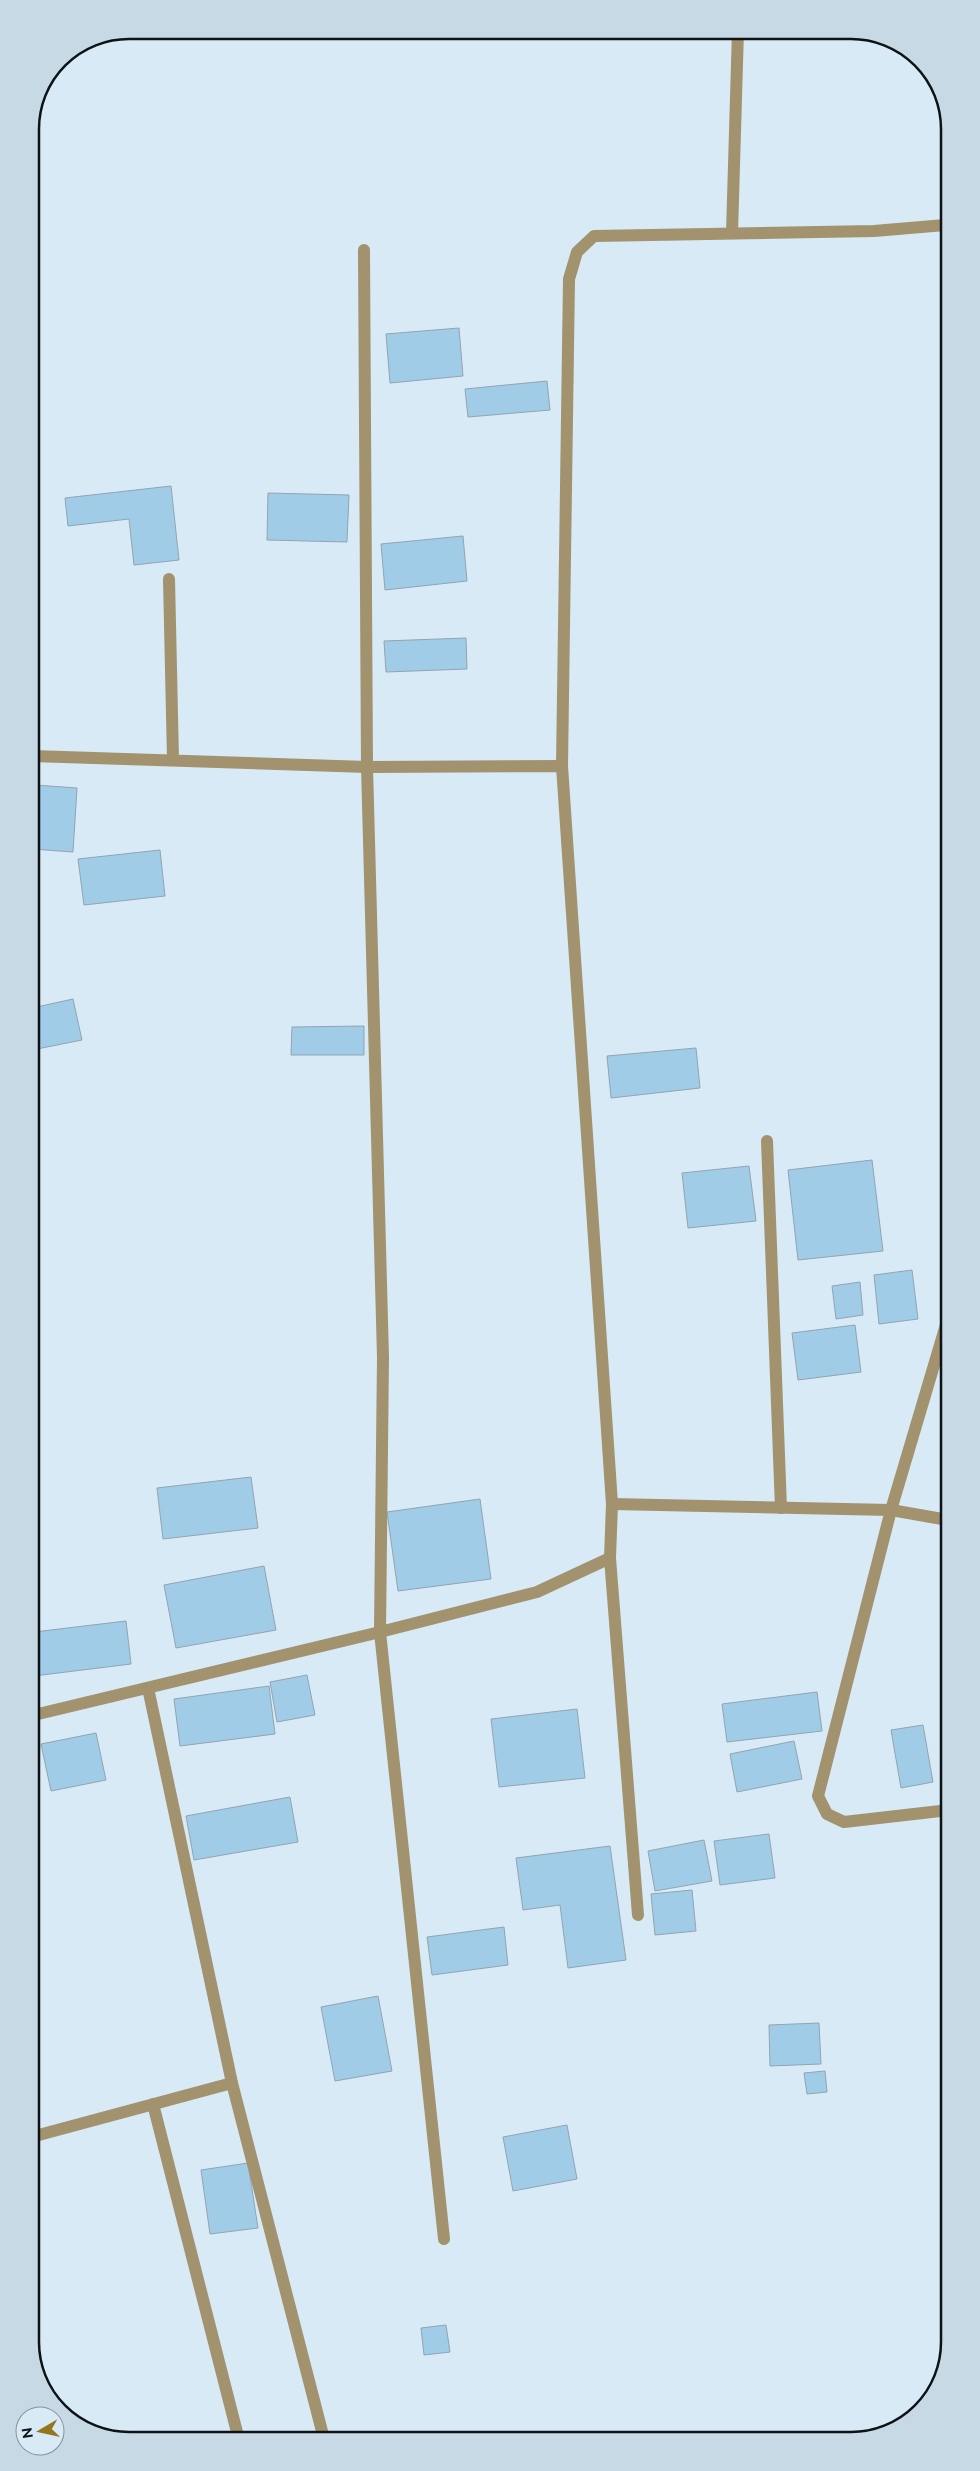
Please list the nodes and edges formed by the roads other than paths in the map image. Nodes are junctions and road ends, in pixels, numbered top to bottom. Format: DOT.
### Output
graph roads {
  1 [pos="738,39"];
  2 [pos="941,225"];
  3 [pos="732,233"];
  4 [pos="364,250"];
  5 [pos="169,579"];
  6 [pos="39,756"];
  7 [pos="173,760"];
  8 [pos="562,766"];
  9 [pos="367,767"];
  10 [pos="767,1141"];
  11 [pos="941,1342"];
  12 [pos="612,1504"];
  13 [pos="781,1508"];
  14 [pos="891,1510"];
  15 [pos="941,1519"];
  16 [pos="610,1558"];
  17 [pos="380,1632"];
  18 [pos="148,1688"];
  19 [pos="39,1713"];
  20 [pos="941,1811"];
  21 [pos="638,1915"];
  22 [pos="232,2083"];
  23 [pos="153,2104"];
  24 [pos="39,2135"];
  25 [pos="444,2239"];
  26 [pos="237,2432"];
  27 [pos="322,2432"];
  1 -- 3 [label="street"];
  2 -- 3 [label="street"];
  3 -- 8 [label="street"];
  4 -- 9 [label="street"];
  5 -- 7 [label="street"];
  6 -- 7 [label="street"];
  7 -- 9 [label="street"];
  8 -- 9 [label="street"];
  8 -- 12 [label="street"];
  9 -- 17 [label="street"];
  10 -- 13 [label="street"];
  11 -- 14 [label="street"];
  12 -- 13 [label="street"];
  12 -- 16 [label="street"];
  13 -- 14 [label="street"];
  14 -- 15 [label="street"];
  14 -- 20 [label="street"];
  16 -- 17 [label="street"];
  16 -- 21 [label="street"];
  17 -- 18 [label="street"];
  17 -- 25 [label="street"];
  18 -- 19 [label="street"];
  18 -- 22 [label="street"];
  22 -- 23 [label="street"];
  22 -- 27 [label="street"];
  23 -- 24 [label="street"];
  23 -- 26 [label="street"];
}
